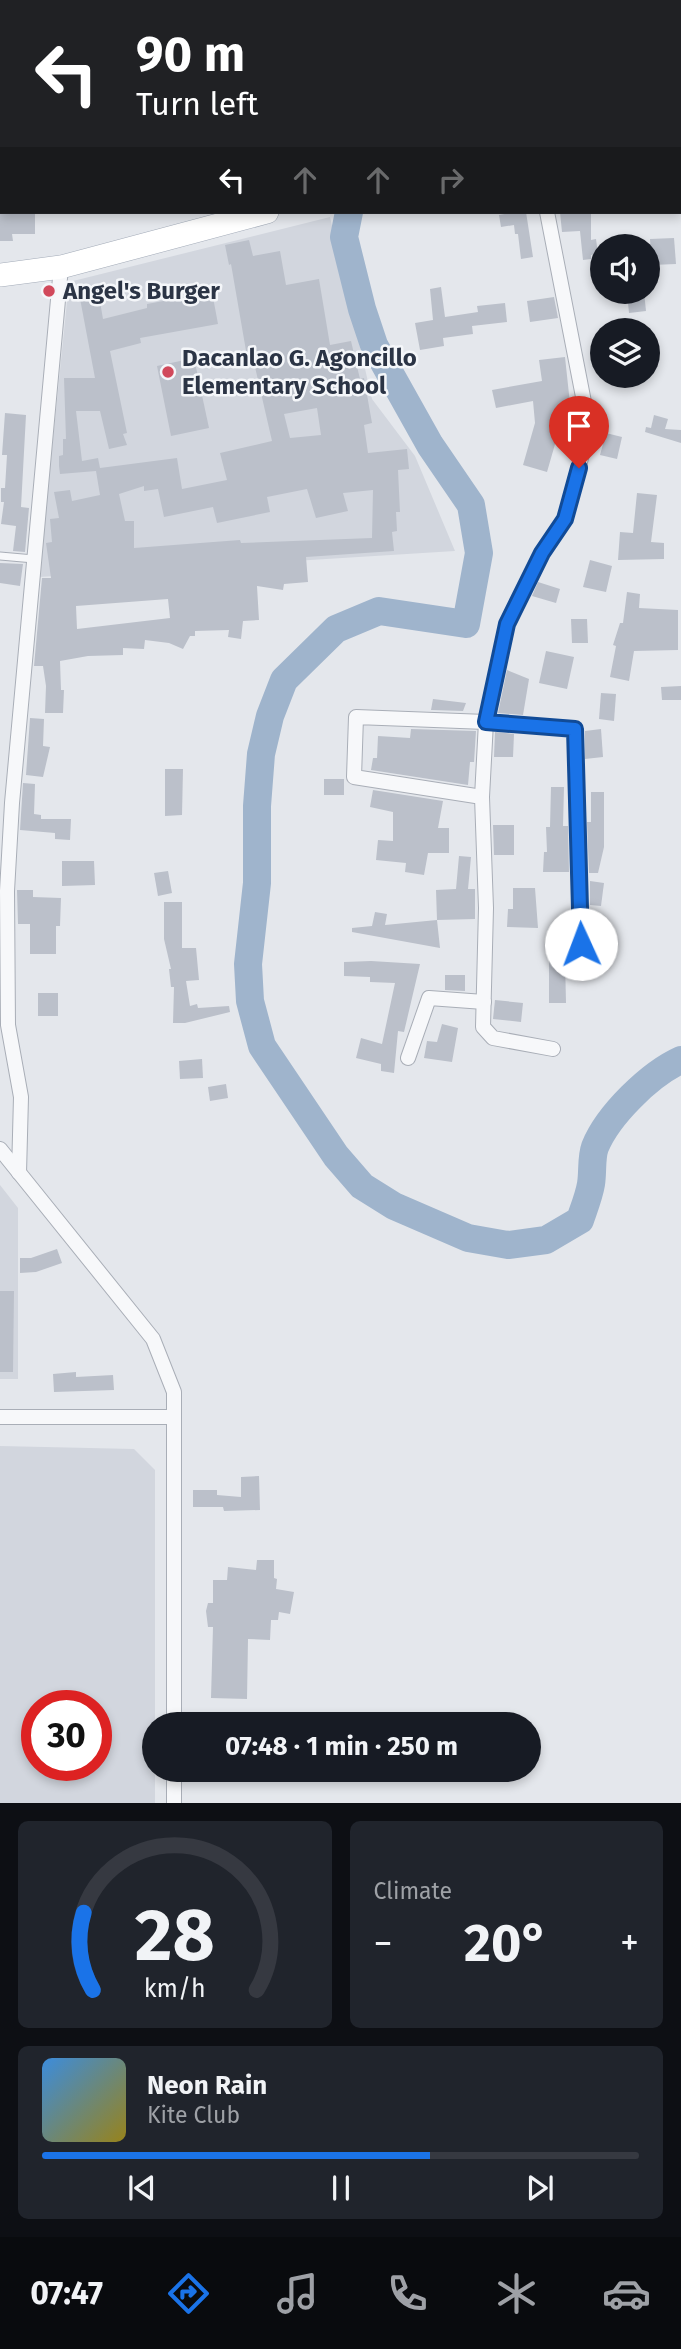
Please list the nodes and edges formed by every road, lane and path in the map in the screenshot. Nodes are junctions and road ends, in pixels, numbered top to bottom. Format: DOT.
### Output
graph roads {
  1 [pos="260,214"];
  2 [pos="547,214"];
  3 [pos="61,267"];
  4 [pos="0,275"];
  5 [pos="0,556"];
  6 [pos="34,559"];
  7 [pos="486,722"];
  8 [pos="482,797"];
  9 [pos="581,944"];
  10 [pos="484,1002"];
  11 [pos="553,1049"];
  12 [pos="408,1058"];
  13 [pos="0,1149"];
  14 [pos="19,1172"];
  15 [pos="0,1417"];
  16 [pos="174,1417"];
  17 [pos="174,1712"];
  18 [pos="174,1782"];
  19 [pos="174,1803"];
  1 -- 3 [label="main road"];
  2 -- 7 [label="street"];
  3 -- 4 [label="main road"];
  3 -- 6 [label="street"];
  5 -- 6 [label="lane"];
  6 -- 14 [label="street"];
  7 -- 8 [label="street"];
  7 -- 8 [label="street"];
  7 -- 9 [label="street"];
  8 -- 10 [label="street"];
  10 -- 11 [label="street"];
  10 -- 12 [label="street"];
  13 -- 14 [label="street"];
  14 -- 16 [label="street"];
  15 -- 16 [label="street"];
  16 -- 17 [label="street"];
  18 -- 19 [label="street"];
}
